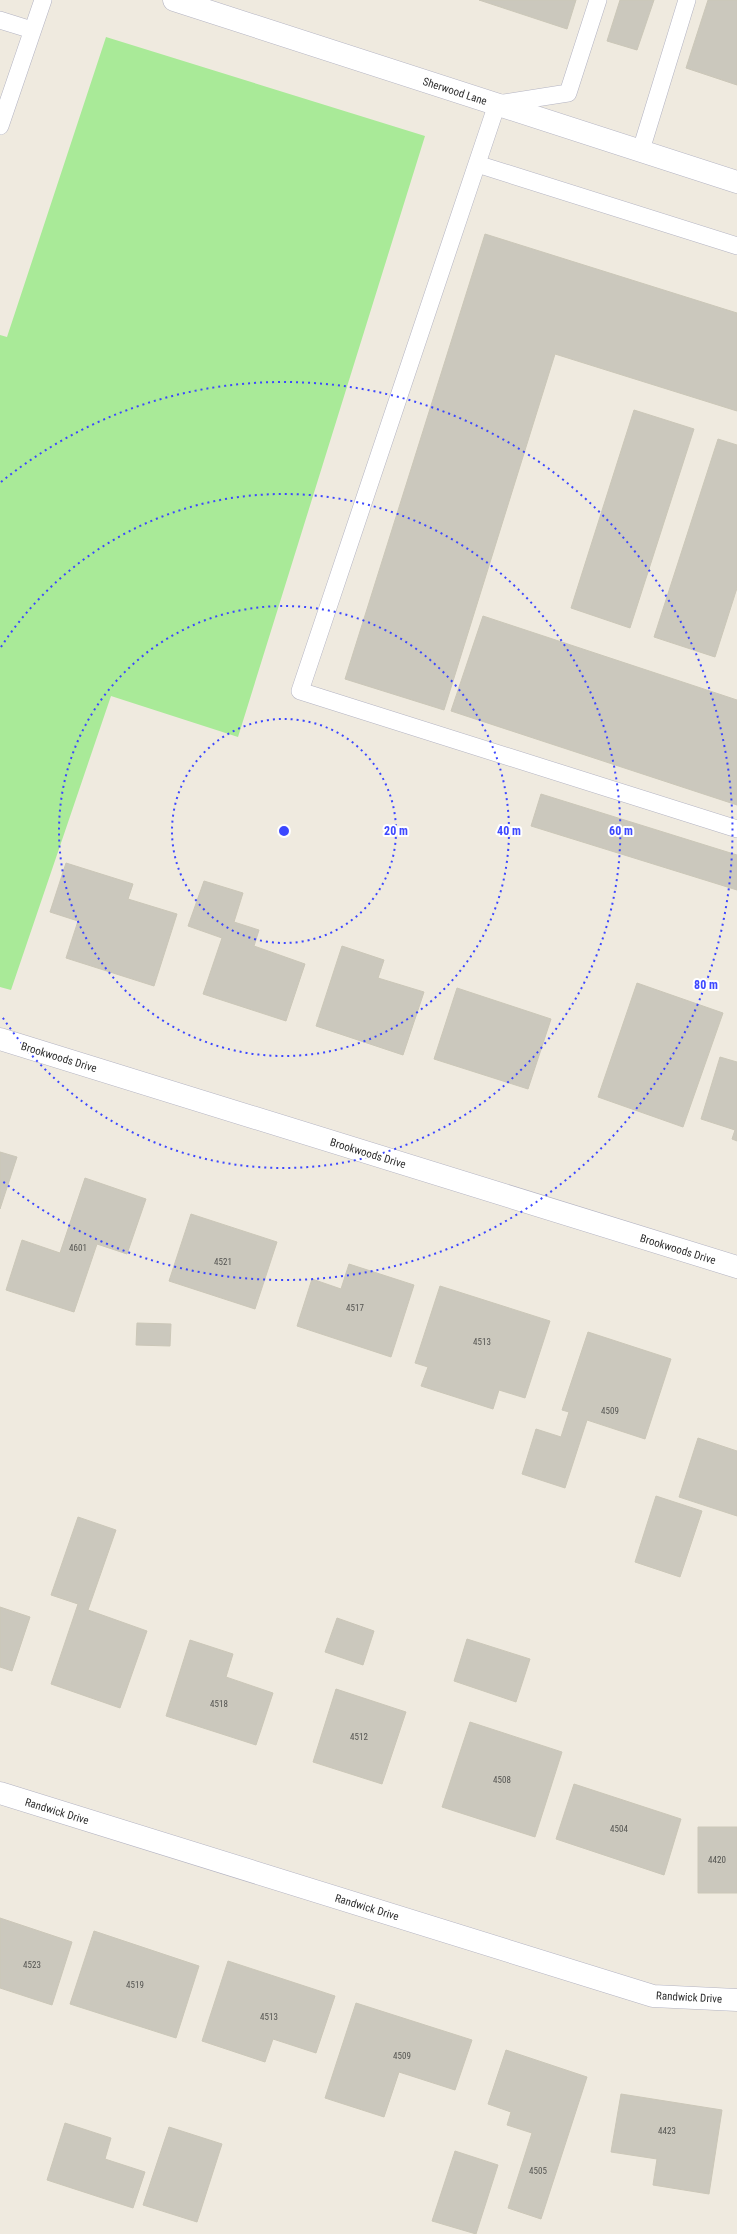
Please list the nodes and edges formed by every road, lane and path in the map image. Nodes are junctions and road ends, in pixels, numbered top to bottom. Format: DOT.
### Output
graph roads {
  1 [pos="43,0"];
  2 [pos="174,0"];
  3 [pos="598,0"];
  4 [pos="687,0"];
  5 [pos="0,20"];
  6 [pos="32,30"];
  7 [pos="497,104"];
  8 [pos="0,126"];
  9 [pos="641,150"];
  10 [pos="477,164"];
  11 [pos="737,182"];
  12 [pos="737,246"];
  13 [pos="737,829"];
  14 [pos="0,1039"];
  15 [pos="737,1267"];
  16 [pos="0,1793"];
  17 [pos="737,2000"];
  1 -- 6 [label="lane"];
  2 -- 7 [label="street, Sherwood Lane"];
  3 -- 7 [label="lane"];
  4 -- 9 [label="lane"];
  5 -- 6 [label="lane"];
  6 -- 8 [label="lane"];
  7 -- 9 [label="street, Sherwood Lane"];
  7 -- 10 [label="lane"];
  9 -- 11 [label="street, Sherwood Lane"];
  10 -- 12 [label="lane"];
  10 -- 13 [label="lane"];
  14 -- 15 [label="street, Brookwoods Drive"];
  16 -- 17 [label="street, Randwick Drive"];
}
